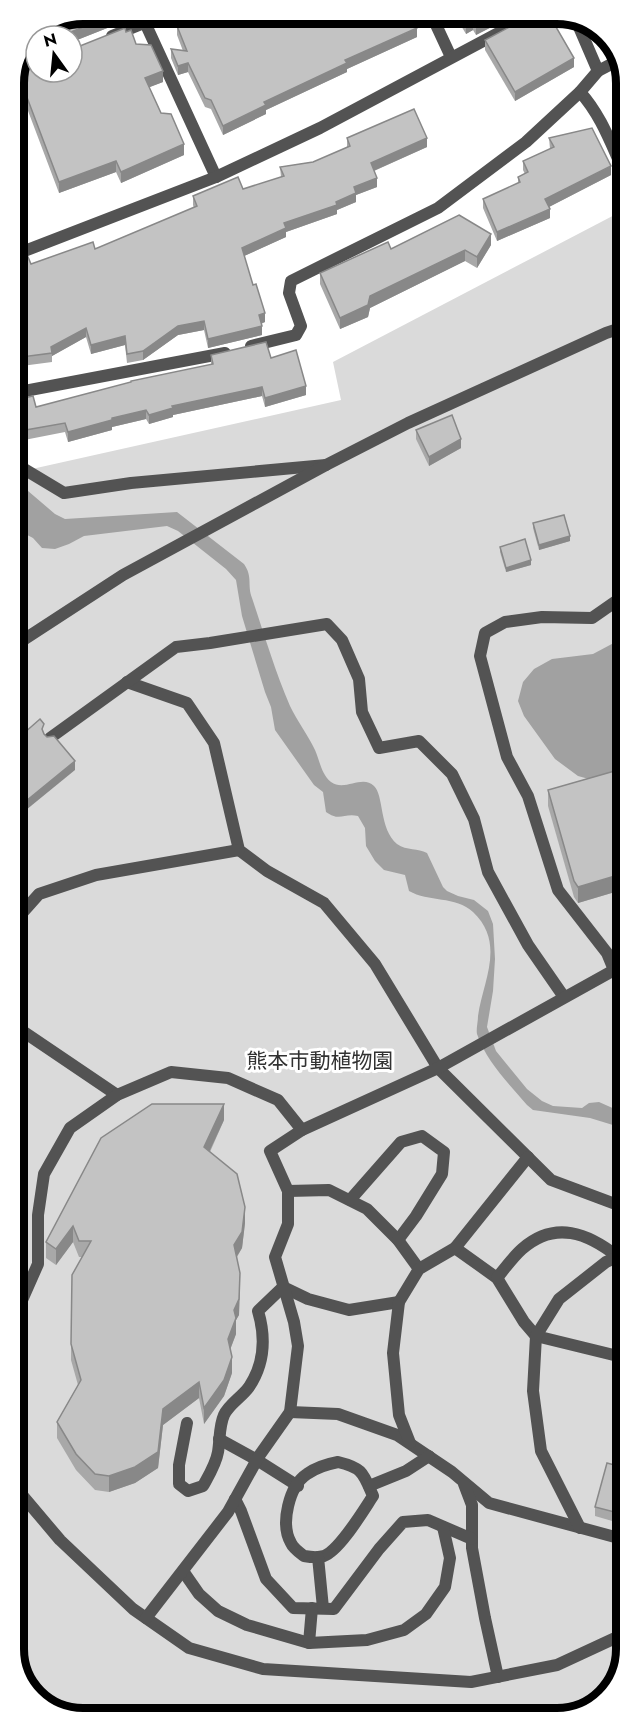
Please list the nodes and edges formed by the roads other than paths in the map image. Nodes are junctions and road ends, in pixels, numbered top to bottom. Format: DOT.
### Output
graph roads {
  1 [pos="132,24"];
  2 [pos="146,24"];
  3 [pos="436,24"];
  4 [pos="515,24"];
  5 [pos="580,29"];
  6 [pos="103,39"];
  7 [pos="451,57"];
  8 [pos="612,64"];
  9 [pos="598,71"];
  10 [pos="580,92"];
  11 [pos="616,154"];
  12 [pos="216,177"];
  13 [pos="24,251"];
  14 [pos="616,330"];
  15 [pos="24,391"];
  16 [pos="326,465"];
  17 [pos="24,469"];
  18 [pos="616,601"];
  19 [pos="24,639"];
  20 [pos="127,682"];
  21 [pos="50,738"];
  22 [pos="239,850"];
  23 [pos="24,911"];
  24 [pos="614,970"];
  25 [pos="564,997"];
  26 [pos="24,1032"];
  27 [pos="438,1068"];
  28 [pos="117,1095"];
  29 [pos="302,1130"];
  30 [pos="528,1157"];
  31 [pos="288,1191"];
  32 [pos="350,1200"];
  33 [pos="616,1204"];
  34 [pos="398,1240"];
  35 [pos="454,1248"];
  36 [pos="616,1252"];
  37 [pos="616,1258"];
  38 [pos="419,1269"];
  39 [pos="497,1278"];
  40 [pos="284,1287"];
  41 [pos="24,1296"];
  42 [pos="399,1302"];
  43 [pos="536,1336"];
  44 [pos="616,1356"];
  45 [pos="290,1412"];
  46 [pos="187,1423"];
  47 [pos="219,1438"];
  48 [pos="410,1443"];
  49 [pos="429,1456"];
  50 [pos="257,1460"];
  51 [pos="462,1481"];
  52 [pos="298,1486"];
  53 [pos="369,1486"];
  54 [pos="24,1497"];
  55 [pos="235,1499"];
  56 [pos="443,1527"];
  57 [pos="580,1527"];
  58 [pos="616,1537"];
  59 [pos="472,1539"];
  60 [pos="318,1557"];
  61 [pos="183,1571"];
  62 [pos="318,1608"];
  63 [pos="146,1618"];
  64 [pos="616,1638"];
  65 [pos="309,1643"];
  66 [pos="498,1677"];
  1 -- 6 [label="street"];
  2 -- 12 [label="street"];
  3 -- 7 [label="street"];
  4 -- 7 [label="street"];
  5 -- 9 [label="street"];
  7 -- 12 [label="street"];
  8 -- 9 [label="street"];
  9 -- 10 [label="street"];
  10 -- 11 [label="street"];
  10 -- 15 [label="street"];
  12 -- 13 [label="street"];
  14 -- 16 [label="street"];
  16 -- 17 [label="street"];
  16 -- 19 [label="street"];
  18 -- 24 [label="street"];
  20 -- 21 [label="street"];
  20 -- 22 [label="street"];
  20 -- 25 [label="street"];
  22 -- 23 [label="street"];
  22 -- 27 [label="street"];
  24 -- 25 [label="street"];
  25 -- 27 [label="street"];
  26 -- 28 [label="street"];
  27 -- 29 [label="street"];
  27 -- 30 [label="street"];
  28 -- 29 [label="street"];
  28 -- 41 [label="street"];
  29 -- 31 [label="street"];
  30 -- 33 [label="street"];
  30 -- 35 [label="street"];
  31 -- 32 [label="street"];
  31 -- 40 [label="street"];
  32 -- 34 [label="street"];
  32 -- 34 [label="street"];
  34 -- 38 [label="street"];
  35 -- 38 [label="street"];
  35 -- 39 [label="street"];
  36 -- 39 [label="street"];
  37 -- 43 [label="street"];
  38 -- 42 [label="street"];
  39 -- 43 [label="street"];
  40 -- 42 [label="street"];
  40 -- 45 [label="street"];
  40 -- 47 [label="street"];
  42 -- 48 [label="street"];
  43 -- 44 [label="street"];
  43 -- 57 [label="street"];
  45 -- 48 [label="street"];
  45 -- 50 [label="street"];
  46 -- 47 [label="street"];
  47 -- 50 [label="street"];
  48 -- 49 [label="street"];
  49 -- 51 [label="street"];
  49 -- 53 [label="street"];
  50 -- 52 [label="street"];
  50 -- 55 [label="street"];
  51 -- 57 [label="street"];
  51 -- 59 [label="street"];
  52 -- 53 [label="street"];
  52 -- 60 [label="street"];
  53 -- 60 [label="street"];
  54 -- 63 [label="street"];
  55 -- 61 [label="street"];
  55 -- 62 [label="street"];
  56 -- 59 [label="street"];
  56 -- 62 [label="street"];
  56 -- 65 [label="street"];
  57 -- 58 [label="street"];
  59 -- 66 [label="street"];
  60 -- 62 [label="street"];
  61 -- 63 [label="street"];
  61 -- 65 [label="street"];
  62 -- 65 [label="street"];
  63 -- 66 [label="street"];
  64 -- 66 [label="street"];
}
